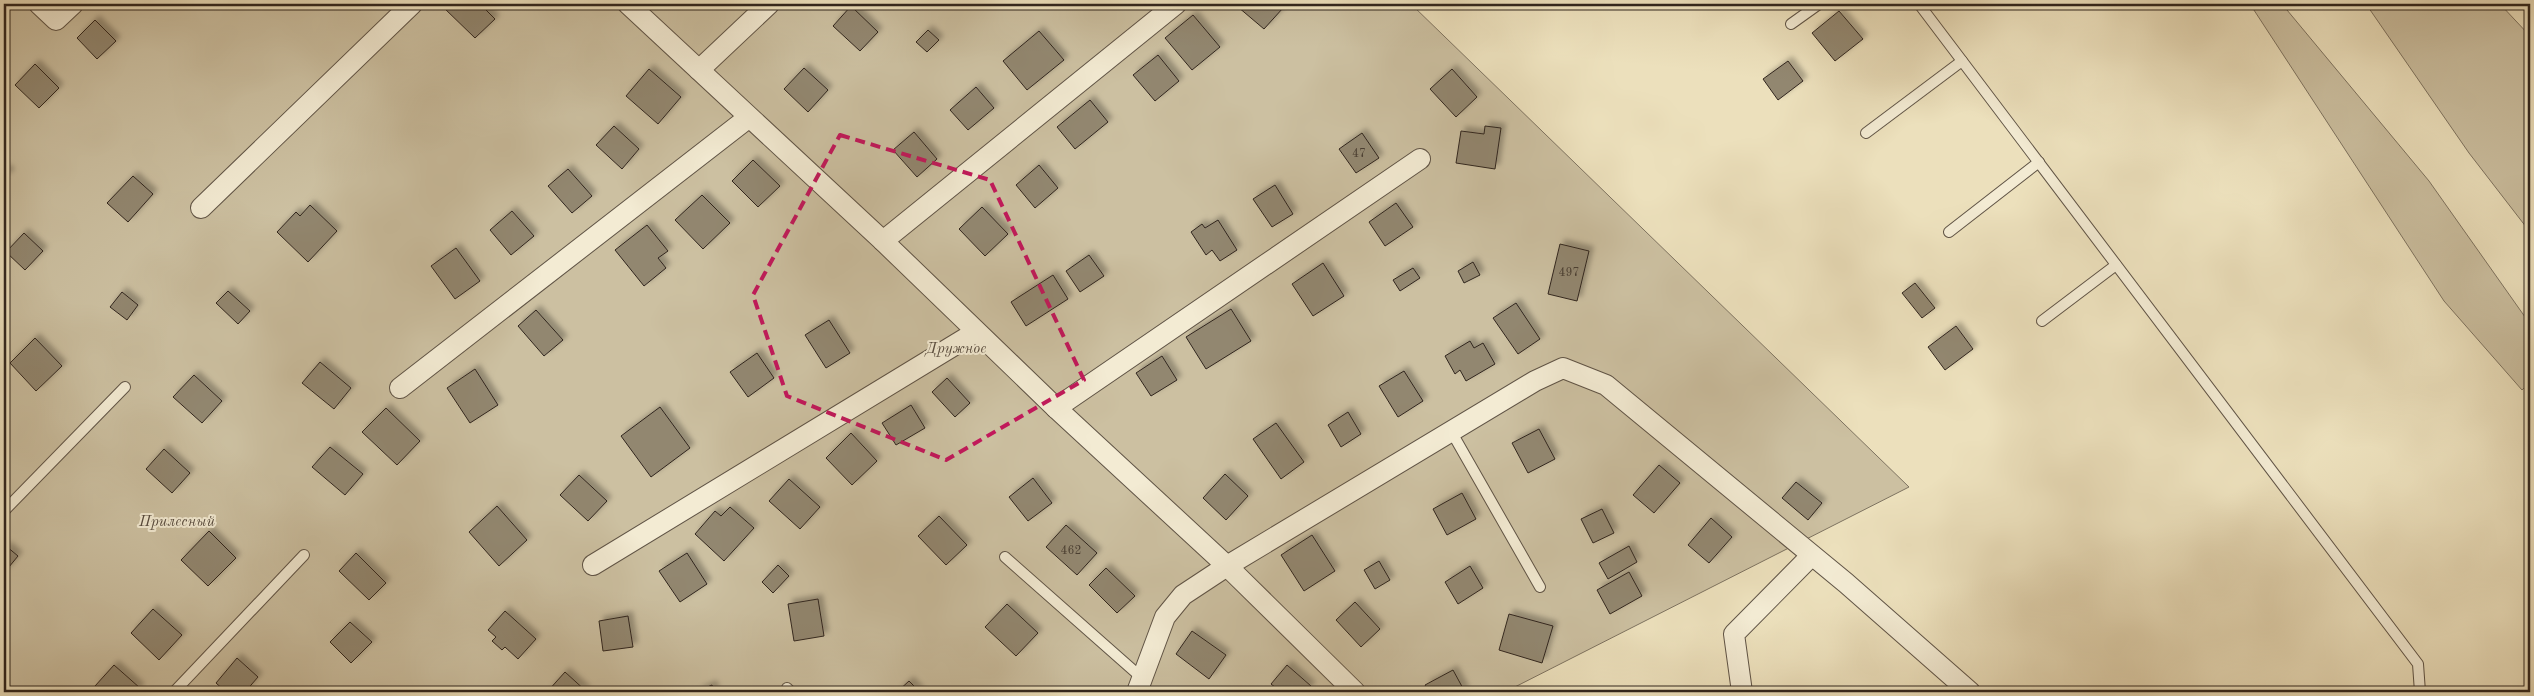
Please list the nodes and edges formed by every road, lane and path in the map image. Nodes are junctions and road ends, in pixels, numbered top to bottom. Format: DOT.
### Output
graph roads {
  1 [pos="39,4"];
  2 [pos="73,4"];
  3 [pos="412,4"];
  4 [pos="628,4"];
  5 [pos="769,4"];
  6 [pos="1176,4"];
  7 [pos="1819,4"];
  8 [pos="1919,4"];
  9 [pos="1791,24"];
  10 [pos="1962,61"];
  11 [pos="698,70"];
  12 [pos="748,118"];
  13 [pos="1866,133"];
  14 [pos="1420,159"];
  15 [pos="2039,162"];
  16 [pos="201,208"];
  17 [pos="1949,232"];
  18 [pos="883,241"];
  19 [pos="2116,264"];
  20 [pos="2042,321"];
  21 [pos="976,332"];
  22 [pos="125,387"];
  23 [pos="400,388"];
  24 [pos="1056,408"];
  25 [pos="1451,431"];
  26 [pos="4,511"];
  27 [pos="304,555"];
  28 [pos="1811,556"];
  29 [pos="1005,558"];
  30 [pos="593,565"];
  31 [pos="1227,566"];
  32 [pos="1540,587"];
  33 [pos="1139,685"];
  34 [pos="174,692"];
  35 [pos="1356,692"];
  36 [pos="1742,692"];
  37 [pos="1970,692"];
  38 [pos="2420,692"];
  1 -- 2 [label="street"];
  3 -- 16 [label="street"];
  4 -- 11 [label="street"];
  5 -- 11 [label="street"];
  6 -- 18 [label="street"];
  7 -- 9 [label="lane"];
  8 -- 10 [label="lane"];
  10 -- 13 [label="lane"];
  10 -- 15 [label="lane"];
  11 -- 12 [label="street"];
  12 -- 18 [label="street"];
  12 -- 23 [label="street"];
  14 -- 24 [label="street"];
  15 -- 17 [label="lane"];
  15 -- 19 [label="lane"];
  18 -- 21 [label="street"];
  19 -- 20 [label="lane"];
  19 -- 38 [label="lane"];
  21 -- 24 [label="street"];
  21 -- 30 [label="street"];
  22 -- 26 [label="lane"];
  24 -- 31 [label="street"];
  25 -- 28 [label="street"];
  25 -- 31 [label="street"];
  25 -- 32 [label="lane"];
  27 -- 34 [label="lane"];
  28 -- 36 [label="street"];
  28 -- 37 [label="street"];
  29 -- 33 [label="lane"];
  31 -- 33 [label="street"];
  31 -- 35 [label="street"];
}
